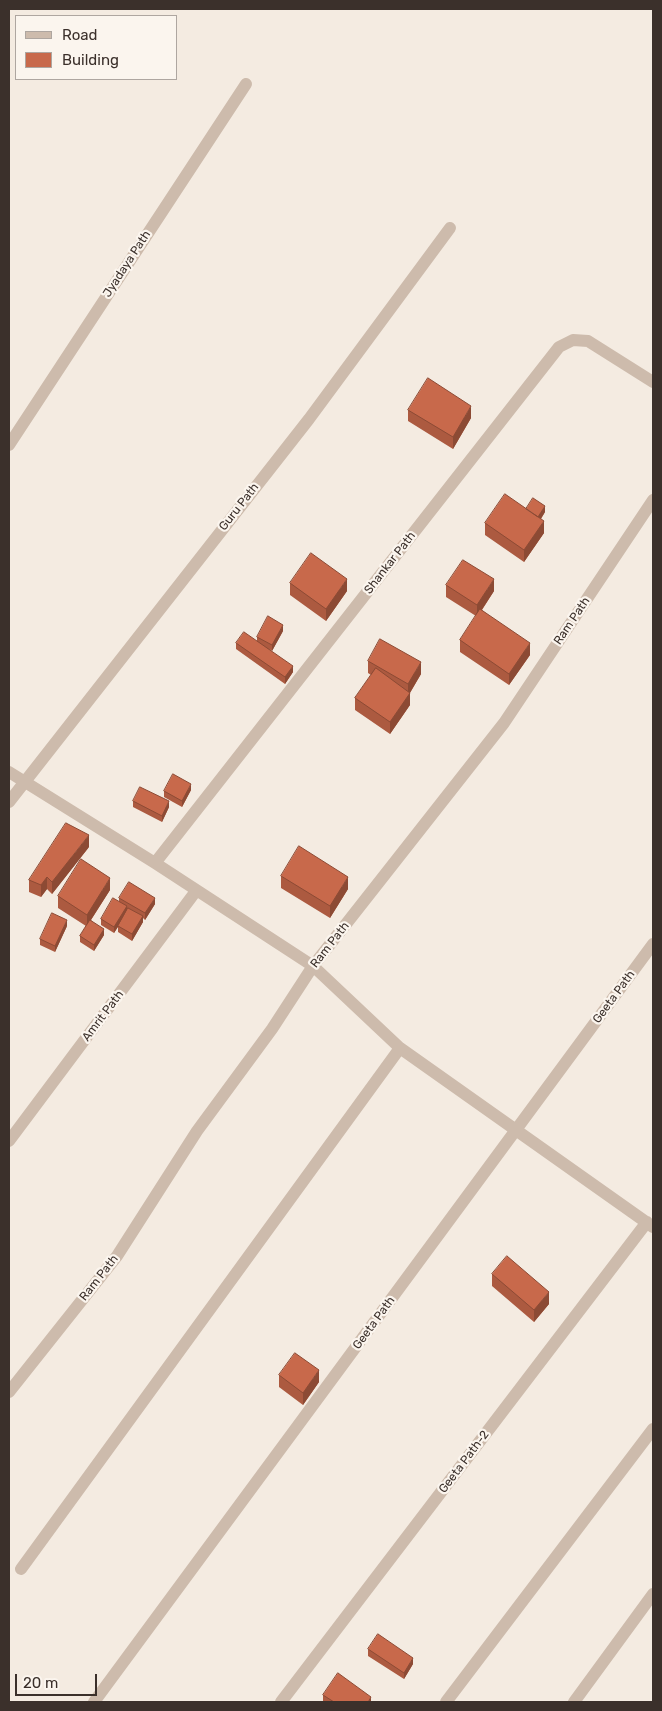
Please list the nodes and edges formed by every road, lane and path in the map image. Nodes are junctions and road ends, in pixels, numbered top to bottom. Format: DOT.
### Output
graph roads {
  1 [pos="246,84"];
  2 [pos="450,228"];
  3 [pos="653,382"];
  4 [pos="9,445"];
  5 [pos="653,500"];
  6 [pos="9,772"];
  7 [pos="24,782"];
  8 [pos="9,802"];
  9 [pos="155,863"];
  10 [pos="196,890"];
  11 [pos="653,944"];
  12 [pos="313,966"];
  13 [pos="400,1048"];
  14 [pos="516,1130"];
  15 [pos="9,1141"];
  16 [pos="650,1224"];
  17 [pos="9,1392"];
  18 [pos="653,1429"];
  19 [pos="21,1569"];
  20 [pos="653,1594"];
  21 [pos="94,1702"];
  22 [pos="281,1702"];
  23 [pos="446,1702"];
  24 [pos="574,1702"];
  1 -- 4 [label="street, Jyadaya Path"];
  2 -- 7 [label="street, Guru Path"];
  3 -- 9 [label="street, Shankar Path"];
  5 -- 12 [label="street, Ram Path"];
  6 -- 7 [label="street"];
  7 -- 8 [label="street, Guru Path"];
  7 -- 9 [label="street"];
  9 -- 10 [label="street"];
  10 -- 12 [label="street"];
  10 -- 15 [label="street, Amrit Path"];
  11 -- 14 [label="street, Geeta Path"];
  12 -- 13 [label="street"];
  12 -- 17 [label="street, Ram Path"];
  13 -- 14 [label="street"];
  13 -- 19 [label="street"];
  14 -- 16 [label="street"];
  14 -- 21 [label="street, Geeta Path"];
  16 -- 22 [label="street, Geeta Path-2"];
  18 -- 23 [label="street"];
  20 -- 24 [label="street"];
}
